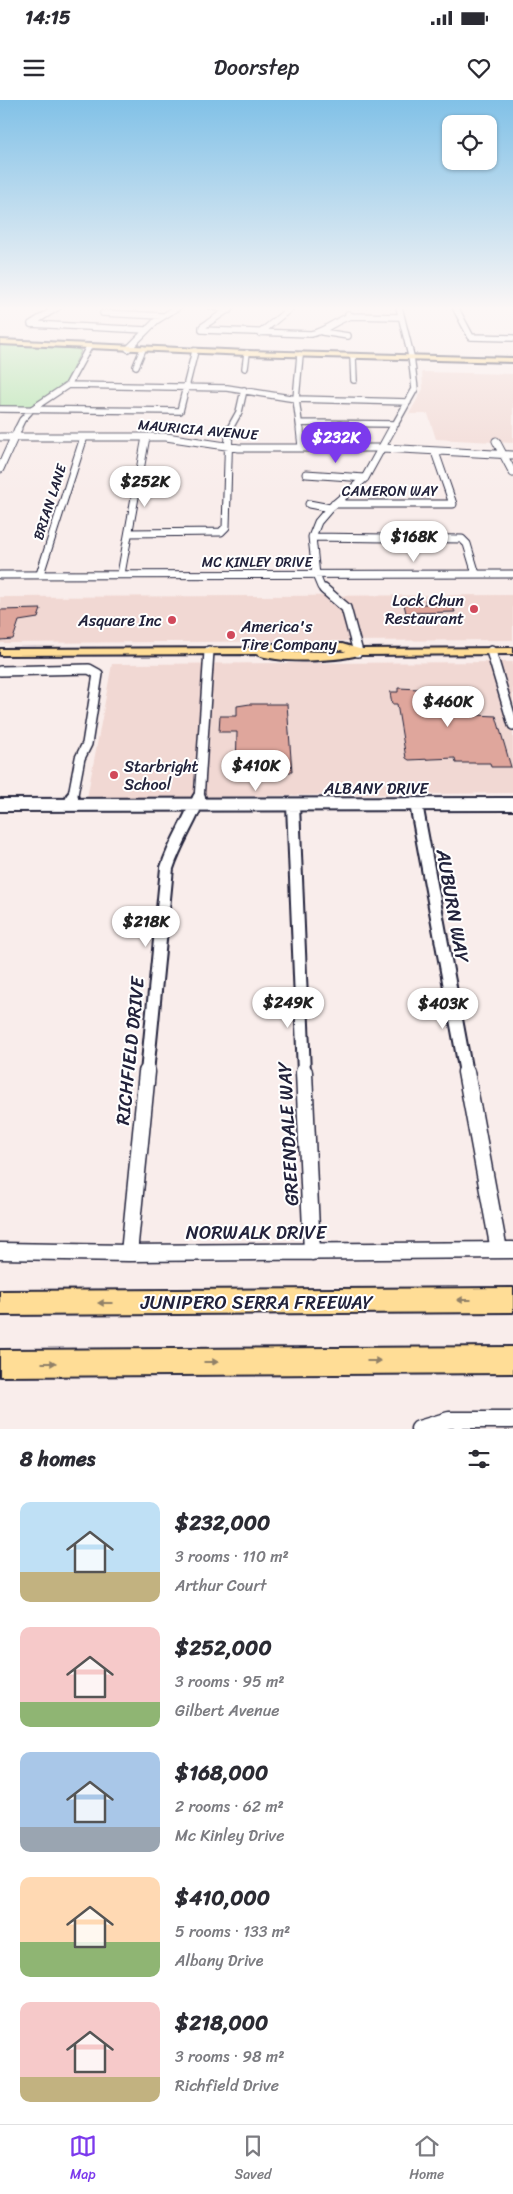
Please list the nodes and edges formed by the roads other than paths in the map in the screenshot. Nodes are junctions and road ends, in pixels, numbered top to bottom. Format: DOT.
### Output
graph roads {
  1 [pos="77,369"];
  2 [pos="190,369"];
  3 [pos="299,369"];
  4 [pos="354,369"];
  5 [pos="413,369"];
  6 [pos="354,380"];
  7 [pos="68,385"];
  8 [pos="186,387"];
  9 [pos="244,390"];
  10 [pos="296,400"];
  11 [pos="408,402"];
  12 [pos="0,409"];
  13 [pos="32,409"];
  14 [pos="300,423"];
  15 [pos="396,424"];
  16 [pos="0,437"];
  17 [pos="14,437"];
  18 [pos="84,437"];
  19 [pos="146,437"];
  20 [pos="496,441"];
  21 [pos="228,447"];
  22 [pos="302,448"];
  23 [pos="383,448"];
  24 [pos="435,452"];
  25 [pos="504,454"];
  26 [pos="513,455"];
  27 [pos="0,468"];
  28 [pos="513,473"];
  29 [pos="306,474"];
  30 [pos="365,478"];
  31 [pos="309,504"];
  32 [pos="332,506"];
  33 [pos="129,533"];
  34 [pos="312,537"];
  35 [pos="0,574"];
  36 [pos="40,574"];
  37 [pos="121,574"];
  38 [pos="476,574"];
  39 [pos="513,574"];
  40 [pos="316,575"];
  41 [pos="491,651"];
  42 [pos="513,651"];
  43 [pos="0,652"];
  44 [pos="208,652"];
  45 [pos="358,652"];
  46 [pos="0,671"];
  47 [pos="513,725"];
  48 [pos="416,804"];
  49 [pos="513,804"];
  50 [pos="0,805"];
  51 [pos="71,805"];
  52 [pos="196,805"];
  53 [pos="293,805"];
  54 [pos="506,1250"];
  55 [pos="0,1251"];
  56 [pos="129,1252"];
  57 [pos="312,1252"];
  58 [pos="513,1300"];
  59 [pos="0,1303"];
  60 [pos="513,1360"];
  61 [pos="0,1363"];
  62 [pos="513,1420"];
  63 [pos="418,1429"];
  1 -- 7 [label="street"];
  2 -- 8 [label="street"];
  3 -- 10 [label="street"];
  4 -- 6 [label="street"];
  5 -- 11 [label="street"];
  7 -- 8 [label="street"];
  7 -- 13 [label="street"];
  8 -- 9 [label="street"];
  8 -- 13 [label="street"];
  9 -- 10 [label="street"];
  9 -- 21 [label="street"];
  10 -- 11 [label="street"];
  10 -- 14 [label="street"];
  11 -- 15 [label="street"];
  12 -- 13 [label="street"];
  13 -- 17 [label="street"];
  14 -- 15 [label="street"];
  14 -- 22 [label="street"];
  15 -- 23 [label="street"];
  16 -- 17 [label="street, MAURICIA AVENUE"];
  17 -- 18 [label="street, MAURICIA AVENUE"];
  17 -- 27 [label="street"];
  18 -- 19 [label="street, MAURICIA AVENUE"];
  18 -- 36 [label="street, BRIAN LANE"];
  19 -- 21 [label="street, MAURICIA AVENUE"];
  19 -- 33 [label="street"];
  20 -- 25 [label="street"];
  21 -- 22 [label="street, MAURICIA AVENUE"];
  21 -- 33 [label="street"];
  22 -- 23 [label="street, MAURICIA AVENUE"];
  23 -- 24 [label="street, MAURICIA AVENUE"];
  23 -- 30 [label="street"];
  24 -- 25 [label="street, MAURICIA AVENUE"];
  24 -- 32 [label="street, CAMERON WAY"];
  25 -- 26 [label="street, MAURICIA AVENUE"];
  25 -- 28 [label="street"];
  29 -- 30 [label="street"];
  30 -- 32 [label="street"];
  31 -- 32 [label="street"];
  32 -- 34 [label="street"];
  33 -- 37 [label="street"];
  34 -- 38 [label="street"];
  34 -- 40 [label="street"];
  35 -- 36 [label="street, MC KINLEY DRIVE"];
  36 -- 37 [label="street, MC KINLEY DRIVE"];
  37 -- 40 [label="street, MC KINLEY DRIVE"];
  38 -- 39 [label="street, MC KINLEY DRIVE"];
  38 -- 40 [label="street, MC KINLEY DRIVE"];
  40 -- 45 [label="street"];
  41 -- 42 [label="main road"];
  41 -- 45 [label="main road"];
  41 -- 47 [label="street"];
  43 -- 44 [label="main road"];
  44 -- 45 [label="main road"];
  44 -- 52 [label="street, RICHFIELD DRIVE"];
  46 -- 51 [label="street"];
  48 -- 49 [label="street, ALBANY DRIVE"];
  48 -- 53 [label="street, ALBANY DRIVE"];
  48 -- 54 [label="street, AUBURN WAY"];
  50 -- 51 [label="street, ALBANY DRIVE"];
  51 -- 52 [label="street, ALBANY DRIVE"];
  52 -- 53 [label="street, ALBANY DRIVE"];
  52 -- 56 [label="street, RICHFIELD DRIVE"];
  53 -- 57 [label="street, GREENDALE WAY"];
  54 -- 57 [label="street, NORWALK DRIVE"];
  55 -- 56 [label="street, NORWALK DRIVE"];
  56 -- 57 [label="street, NORWALK DRIVE"];
  58 -- 59 [label="highway, JUNIPERO SERRA FREEWAY, one-way"];
  61 -- 60 [label="highway, one-way"];
  62 -- 63 [label="street"];
}
